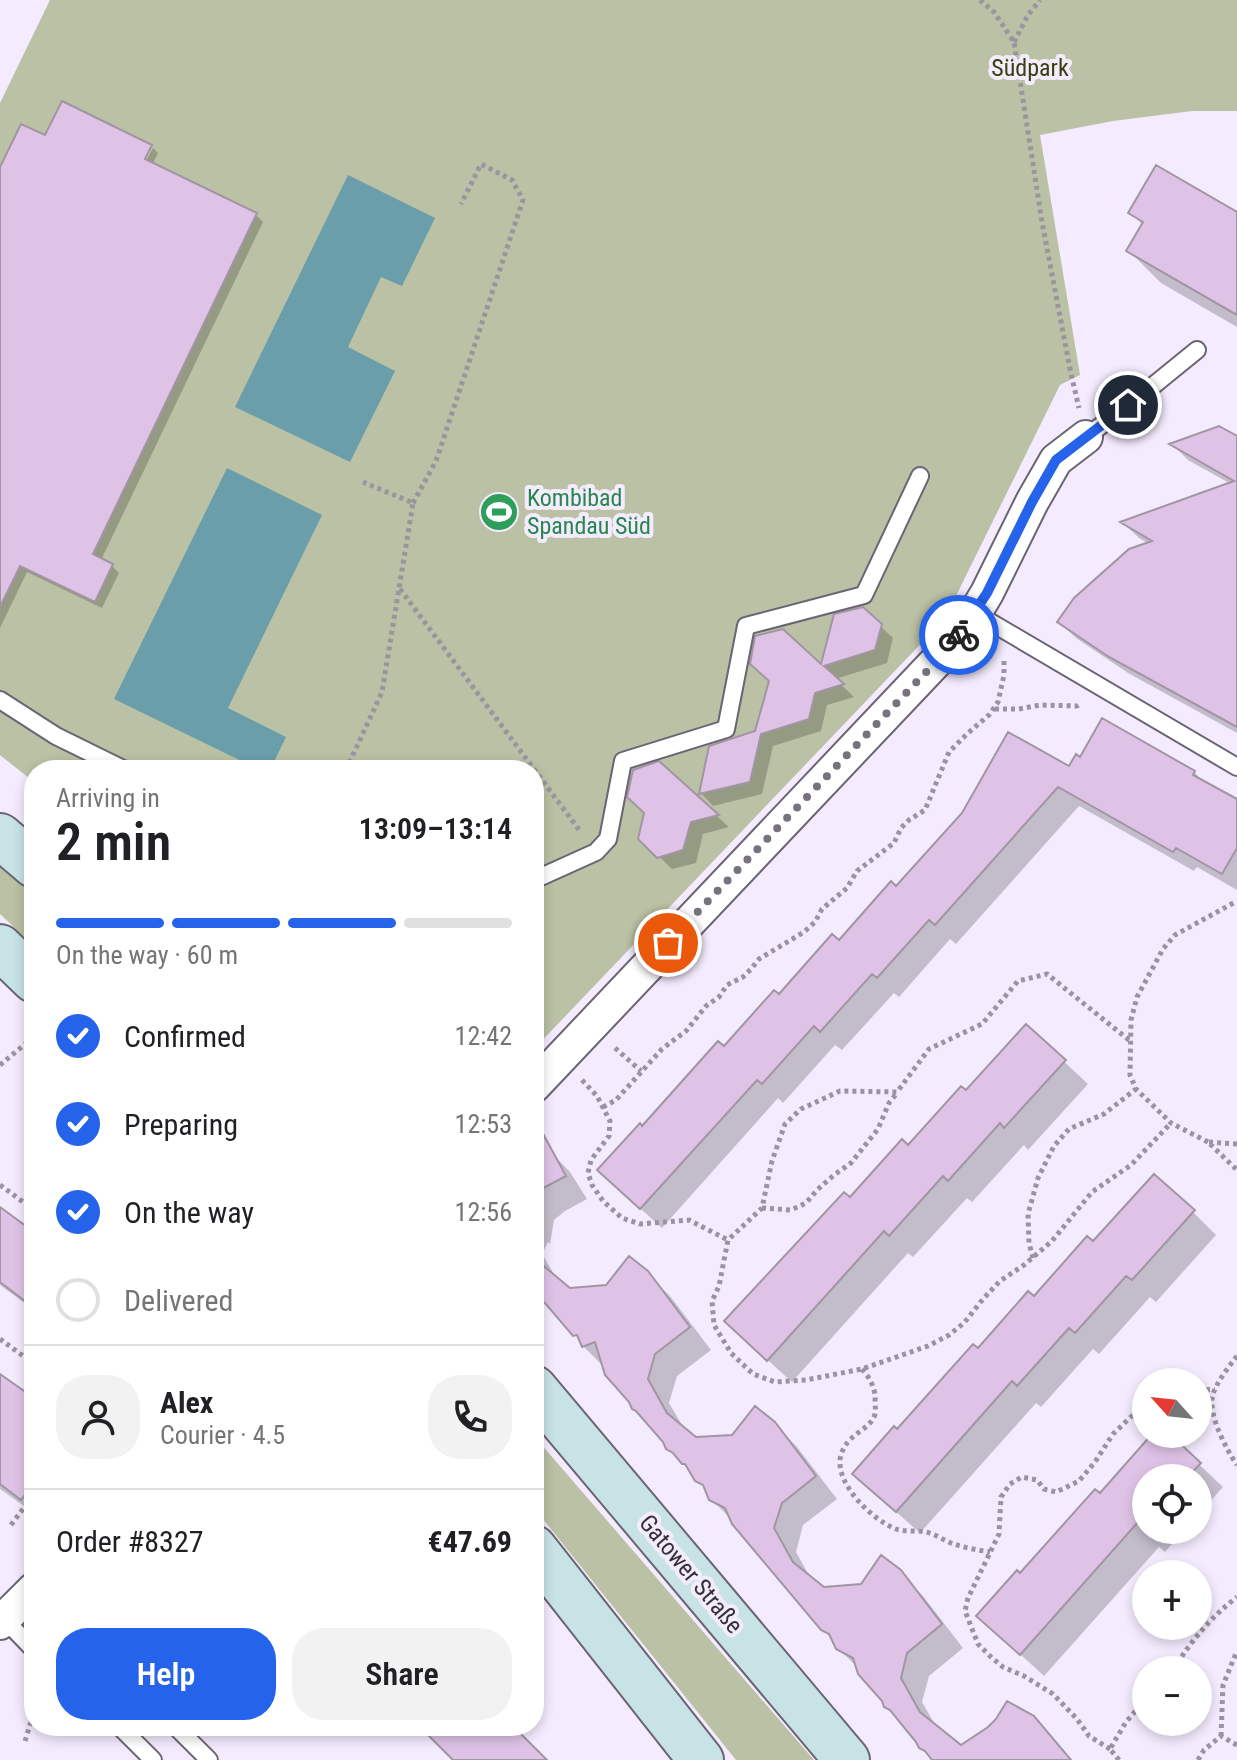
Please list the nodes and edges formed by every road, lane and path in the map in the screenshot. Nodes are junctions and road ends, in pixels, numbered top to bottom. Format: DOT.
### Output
graph roads {
  1 [pos="980,0"];
  2 [pos="1040,0"];
  3 [pos="1014,42"];
  4 [pos="461,204"];
  5 [pos="1197,350"];
  6 [pos="1086,437"];
  7 [pos="920,476"];
  8 [pos="363,482"];
  9 [pos="413,503"];
  10 [pos="399,589"];
  11 [pos="975,613"];
  12 [pos="1003,630"];
  13 [pos="1103,688"];
  14 [pos="0,700"];
  15 [pos="994,709"];
  16 [pos="105,760"];
  17 [pos="351,760"];
  18 [pos="527,760"];
  19 [pos="1237,767"];
  20 [pos="544,783"];
  21 [pos="0,836"];
  22 [pos="596,852"];
  23 [pos="24,856"];
  24 [pos="544,875"];
  25 [pos="1237,901"];
  26 [pos="0,947"];
  27 [pos="24,970"];
  28 [pos="1129,1040"];
  29 [pos="24,1045"];
  30 [pos="559,1059"];
  31 [pos="0,1065"];
  32 [pos="544,1075"];
  33 [pos="1136,1089"];
  34 [pos="897,1092"];
  35 [pos="603,1107"];
  36 [pos="1171,1123"];
  37 [pos="1208,1142"];
  38 [pos="1237,1144"];
  39 [pos="1237,1170"];
  40 [pos="0,1185"];
  41 [pos="24,1203"];
  42 [pos="762,1208"];
  43 [pos="728,1240"];
  44 [pos="1033,1258"];
  45 [pos="0,1339"];
  46 [pos="1237,1356"];
  47 [pos="24,1357"];
  48 [pos="862,1369"];
  49 [pos="1212,1390"];
  50 [pos="1215,1390"];
  51 [pos="544,1400"];
  52 [pos="1132,1416"];
  53 [pos="1237,1465"];
  54 [pos="24,1507"];
  55 [pos="11,1525"];
  56 [pos="990,1552"];
  57 [pos="544,1561"];
  58 [pos="1236,1598"];
  59 [pos="24,1599"];
  60 [pos="1237,1606"];
  61 [pos="2,1621"];
  62 [pos="24,1641"];
  63 [pos="1237,1651"];
  64 [pos="1182,1656"];
  65 [pos="1132,1715"];
  66 [pos="27,1736"];
  67 [pos="129,1736"];
  68 [pos="185,1736"];
  69 [pos="1221,1736"];
  70 [pos="25,1741"];
  71 [pos="1237,1745"];
  72 [pos="1110,1749"];
  73 [pos="153,1760"];
  74 [pos="209,1760"];
  75 [pos="701,1760"];
  76 [pos="847,1760"];
  77 [pos="1119,1760"];
  78 [pos="1198,1760"];
  1 -- 3 [label="path"];
  2 -- 3 [label="path"];
  3 -- 6 [label="path"];
  4 -- 9 [label="path"];
  5 -- 6 [label="lane"];
  6 -- 11 [label="street"];
  7 -- 22 [label="lane"];
  8 -- 9 [label="path"];
  9 -- 10 [label="path"];
  10 -- 17 [label="path"];
  10 -- 18 [label="path"];
  11 -- 12 [label="lane"];
  11 -- 30 [label="street"];
  12 -- 13 [label="lane"];
  12 -- 15 [label="path"];
  13 -- 15 [label="path"];
  13 -- 19 [label="lane"];
  14 -- 16 [label="lane"];
  15 -- 35 [label="path"];
  20 -- 22 [label="path"];
  21 -- 23 [label="main road"];
  22 -- 24 [label="lane"];
  25 -- 28 [label="path"];
  26 -- 27 [label="main road"];
  28 -- 33 [label="path"];
  28 -- 34 [label="path"];
  29 -- 31 [label="path"];
  30 -- 32 [label="street"];
  30 -- 35 [label="path"];
  33 -- 36 [label="path"];
  33 -- 44 [label="path"];
  34 -- 42 [label="path"];
  34 -- 42 [label="path"];
  35 -- 43 [label="path"];
  36 -- 37 [label="path"];
  36 -- 44 [label="path"];
  37 -- 38 [label="path"];
  37 -- 39 [label="path"];
  40 -- 41 [label="path"];
  42 -- 43 [label="path"];
  43 -- 48 [label="path"];
  44 -- 48 [label="path"];
  45 -- 47 [label="path"];
  46 -- 50 [label="path"];
  48 -- 56 [label="path"];
  49 -- 50 [label="path"];
  50 -- 53 [label="path"];
  51 -- 76 [label="main road, Gatower Straße"];
  52 -- 56 [label="path"];
  54 -- 55 [label="path"];
  56 -- 72 [label="path"];
  57 -- 75 [label="main road"];
  58 -- 60 [label="path"];
  58 -- 64 [label="path"];
  59 -- 61 [label="street"];
  61 -- 62 [label="lane"];
  63 -- 69 [label="path"];
  65 -- 72 [label="path"];
  66 -- 70 [label="path"];
  67 -- 73 [label="lane"];
  68 -- 74 [label="lane"];
  69 -- 71 [label="path"];
  69 -- 78 [label="path"];
  72 -- 77 [label="path"];
}
